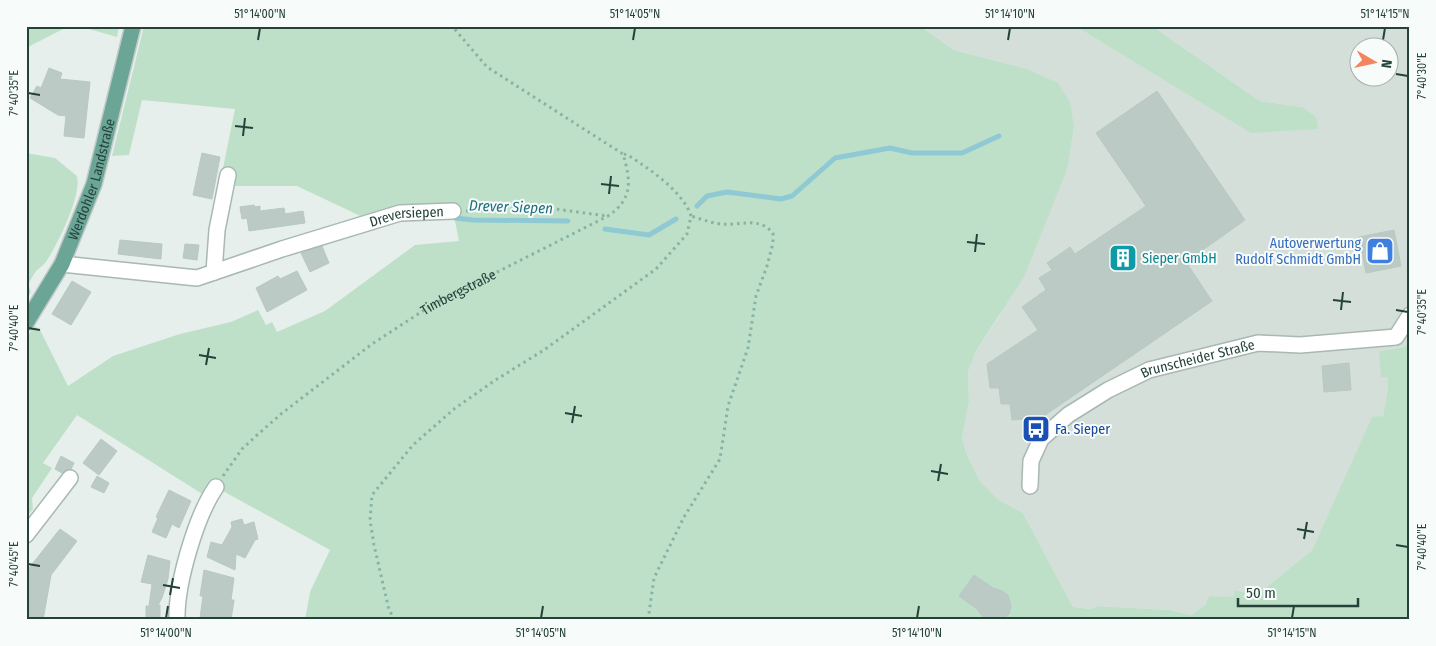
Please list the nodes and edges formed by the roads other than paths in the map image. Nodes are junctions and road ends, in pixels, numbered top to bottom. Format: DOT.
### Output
graph roads {
  1 [pos="133,26"];
  2 [pos="228,175"];
  3 [pos="453,211"];
  4 [pos="62,264"];
  5 [pos="214,272"];
  6 [pos="1410,315"];
  7 [pos="26,322"];
  8 [pos="70,478"];
  9 [pos="1030,486"];
  10 [pos="216,487"];
  11 [pos="26,535"];
  12 [pos="177,620"];
  1 -- 4 [label="main road, Werdohler Landstraße"];
  2 -- 5 [label="street"];
  3 -- 5 [label="street, Dreversiepen"];
  4 -- 5 [label="street, Dreversiepen"];
  4 -- 7 [label="main road, Werdohler Landstraße"];
  6 -- 9 [label="street, Brunscheider Straße"];
  8 -- 11 [label="street"];
  10 -- 12 [label="street"];
}
